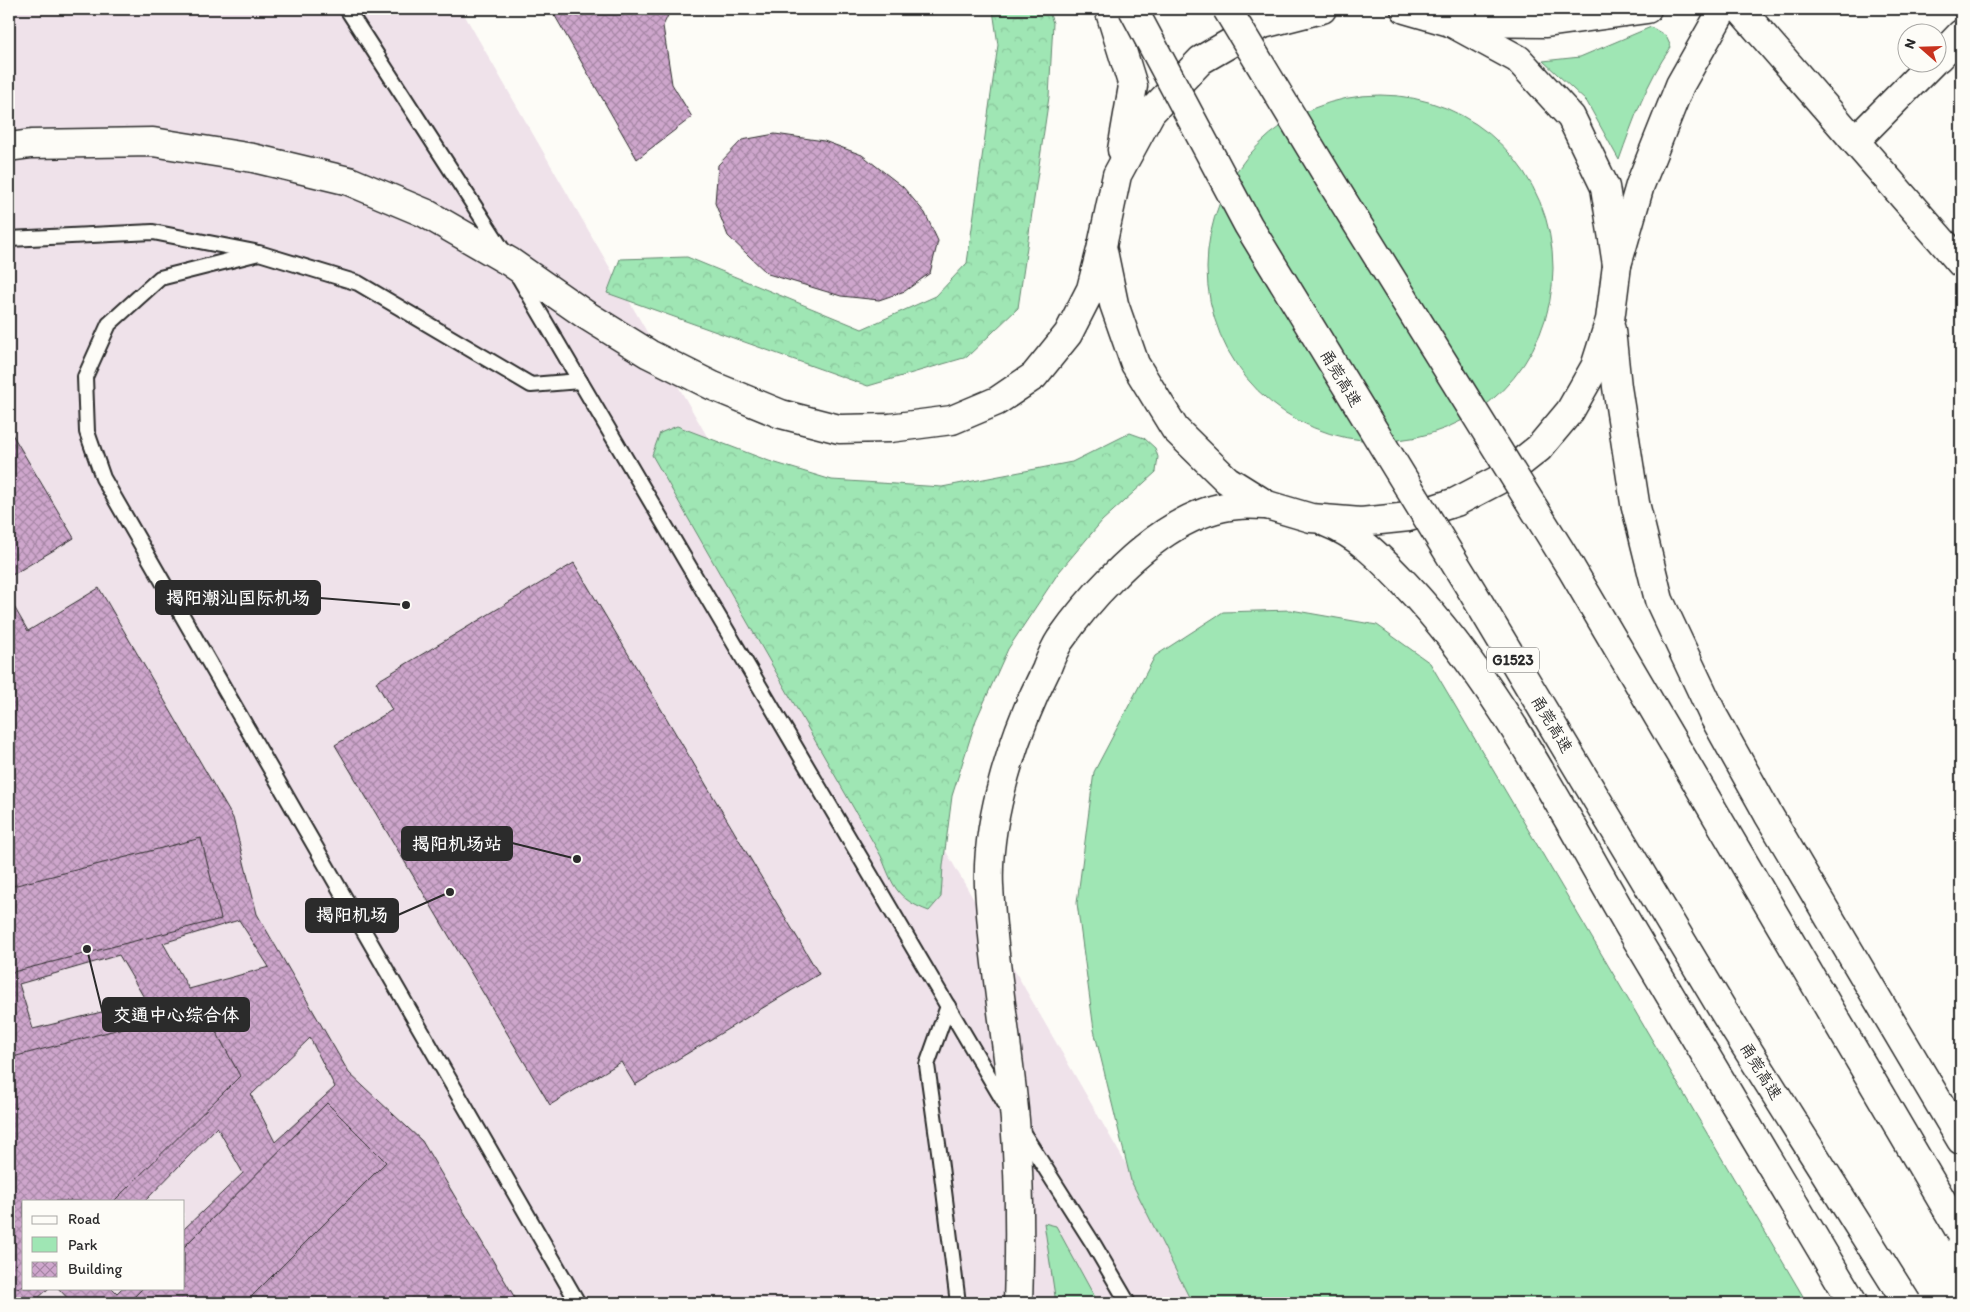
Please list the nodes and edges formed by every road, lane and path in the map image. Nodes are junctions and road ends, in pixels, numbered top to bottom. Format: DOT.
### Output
graph roads {
  1 [pos="347,9"];
  2 [pos="1109,9"];
  3 [pos="1133,9"];
  4 [pos="1227,9"];
  5 [pos="1322,9"];
  6 [pos="1405,9"];
  7 [pos="1647,9"];
  8 [pos="1723,9"];
  9 [pos="1740,9"];
  10 [pos="1450,22"];
  11 [pos="1961,34"];
  12 [pos="1948,48"];
  13 [pos="1923,72"];
  14 [pos="1855,141"];
  15 [pos="20,145"];
  16 [pos="1118,176"];
  17 [pos="9,239"];
  18 [pos="1102,246"];
  19 [pos="259,253"];
  20 [pos="510,262"];
  21 [pos="1961,263"];
  22 [pos="1617,265"];
  23 [pos="1610,320"];
  24 [pos="580,381"];
  25 [pos="1267,505"];
  26 [pos="1312,518"];
  27 [pos="948,1006"];
  28 [pos="1015,1120"];
  29 [pos="1961,1140"];
  30 [pos="1961,1233"];
  31 [pos="578,1303"];
  32 [pos="958,1303"];
  33 [pos="1018,1303"];
  34 [pos="1128,1303"];
  35 [pos="1853,1303"];
  36 [pos="1907,1303"];
  1 -- 20 [label="lane"];
  2 -- 16 [label="main road"];
  3 -- 36 [label="main road, 甬莞高速 / G1523, bridge"];
  4 -- 30 [label="main road, bridge"];
  5 -- 16 [label="main road"];
  6 -- 10 [label="main road"];
  7 -- 10 [label="main road"];
  8 -- 22 [label="main road"];
  9 -- 14 [label="main road"];
  10 -- 22 [label="main road"];
  11 -- 12 [label="main road"];
  13 -- 14 [label="main road"];
  14 -- 21 [label="main road"];
  15 -- 20 [label="main road"];
  16 -- 18 [label="main road"];
  17 -- 19 [label="lane"];
  18 -- 20 [label="main road"];
  18 -- 25 [label="main road"];
  19 -- 24 [label="lane"];
  19 -- 31 [label="lane"];
  20 -- 24 [label="lane"];
  22 -- 23 [label="main road"];
  23 -- 26 [label="main road"];
  23 -- 29 [label="main road"];
  24 -- 27 [label="lane"];
  25 -- 26 [label="main road"];
  25 -- 28 [label="main road"];
  26 -- 35 [label="main road"];
  27 -- 28 [label="lane"];
  27 -- 32 [label="lane"];
  28 -- 33 [label="main road"];
  28 -- 34 [label="lane"];
}
